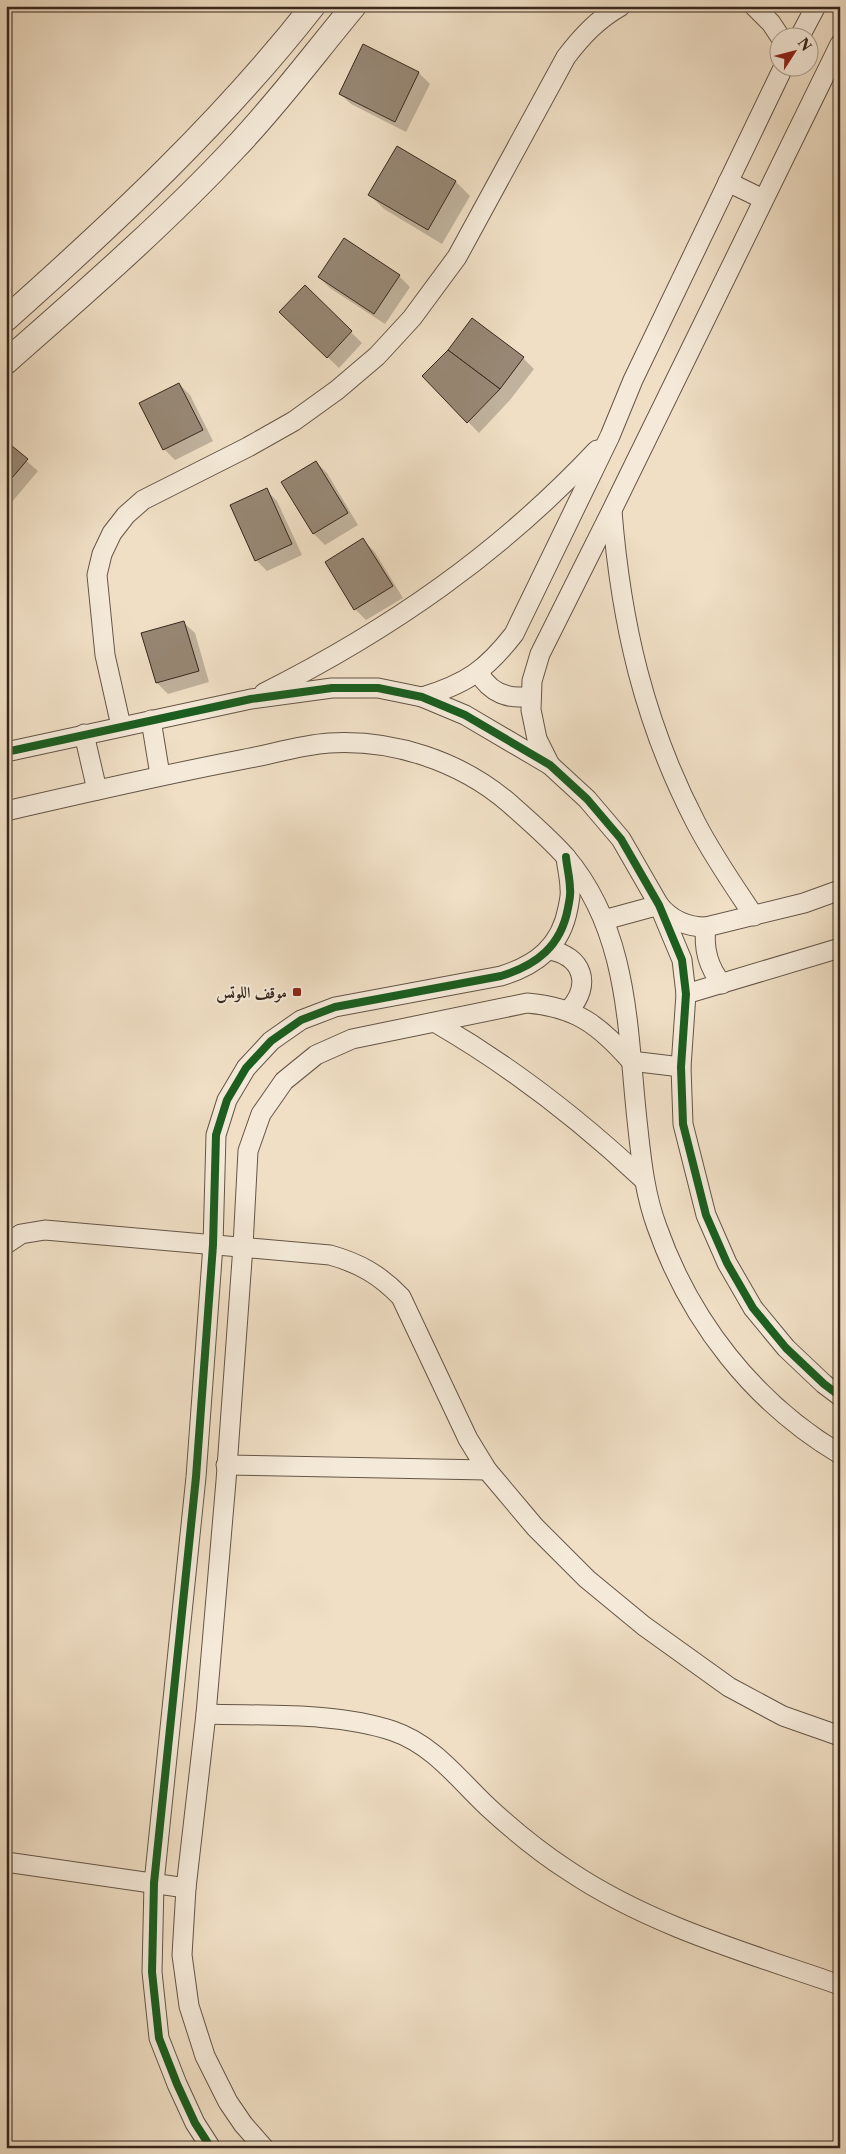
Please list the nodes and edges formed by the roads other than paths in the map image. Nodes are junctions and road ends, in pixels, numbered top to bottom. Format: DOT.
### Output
graph roads {
  1 [pos="314,6"];
  2 [pos="354,6"];
  3 [pos="621,6"];
  4 [pos="754,6"];
  5 [pos="816,6"];
  6 [pos="775,28"];
  7 [pos="804,28"];
  8 [pos="840,44"];
  9 [pos="778,78"];
  10 [pos="728,182"];
  11 [pos="763,199"];
  12 [pos="6,320"];
  13 [pos="6,362"];
  14 [pos="610,436"];
  15 [pos="612,510"];
  16 [pos="478,672"];
  17 [pos="531,696"];
  18 [pos="422,697"];
  19 [pos="250,699"];
  20 [pos="151,720"];
  21 [pos="120,726"];
  22 [pos="84,734"];
  23 [pos="6,752"];
  24 [pos="550,764"];
  25 [pos="160,775"];
  26 [pos="97,790"];
  27 [pos="6,811"];
  28 [pos="566,857"];
  29 [pos="840,890"];
  30 [pos="659,904"];
  31 [pos="754,916"];
  32 [pos="604,920"];
  33 [pos="706,927"];
  34 [pos="840,948"];
  35 [pos="549,950"];
  36 [pos="722,984"];
  37 [pos="686,994"];
  38 [pos="569,1010"];
  39 [pos="436,1023"];
  40 [pos="630,1061"];
  41 [pos="680,1066"];
  42 [pos="643,1179"];
  43 [pos="6,1244"];
  44 [pos="213,1245"];
  45 [pos="243,1246"];
  46 [pos="840,1396"];
  47 [pos="198,1449"];
  48 [pos="840,1454"];
  49 [pos="226,1466"];
  50 [pos="487,1470"];
  51 [pos="196,1478"];
  52 [pos="206,1714"];
  53 [pos="840,1736"];
  54 [pos="6,1862"];
  55 [pos="154,1883"];
  56 [pos="186,1888"];
  57 [pos="840,1985"];
  58 [pos="211,2148"];
  59 [pos="264,2148"];
  1 -- 12 [label="street"];
  2 -- 13 [label="street"];
  3 -- 21 [label="street"];
  4 -- 6 [label="street"];
  5 -- 7 [label="street"];
  8 -- 11 [label="street"];
  9 -- 10 [label="street"];
  10 -- 11 [label="street"];
  10 -- 14 [label="street"];
  11 -- 15 [label="street"];
  14 -- 16 [label="street"];
  14 -- 19 [label="street"];
  15 -- 17 [label="street"];
  15 -- 31 [label="street"];
  16 -- 17 [label="street"];
  16 -- 18 [label="street"];
  17 -- 24 [label="street"];
  18 -- 19 [label="street"];
  18 -- 24 [label="street"];
  19 -- 20 [label="street"];
  20 -- 21 [label="street"];
  20 -- 25 [label="street"];
  21 -- 22 [label="street"];
  22 -- 23 [label="street"];
  22 -- 26 [label="street"];
  24 -- 30 [label="street"];
  25 -- 26 [label="street"];
  25 -- 28 [label="street"];
  26 -- 27 [label="street"];
  28 -- 32 [label="street"];
  28 -- 35 [label="street"];
  29 -- 31 [label="street"];
  30 -- 32 [label="street"];
  30 -- 33 [label="street"];
  30 -- 37 [label="street"];
  31 -- 33 [label="street"];
  32 -- 40 [label="street"];
  33 -- 36 [label="street"];
  34 -- 36 [label="street"];
  35 -- 38 [label="street"];
  35 -- 44 [label="street"];
  36 -- 37 [label="street"];
  37 -- 41 [label="street"];
  38 -- 39 [label="street"];
  38 -- 40 [label="street"];
  39 -- 42 [label="street"];
  39 -- 45 [label="street"];
  40 -- 41 [label="street"];
  40 -- 42 [label="street"];
  41 -- 46 [label="street"];
  42 -- 48 [label="street"];
  43 -- 44 [label="street"];
  44 -- 45 [label="street"];
  44 -- 47 [label="street"];
  45 -- 49 [label="street"];
  45 -- 50 [label="street"];
  47 -- 49 [label="street"];
  47 -- 51 [label="street"];
  49 -- 50 [label="street"];
  49 -- 51 [label="street"];
  49 -- 52 [label="street"];
  50 -- 53 [label="street"];
  51 -- 55 [label="street"];
  52 -- 56 [label="street"];
  52 -- 57 [label="street"];
  54 -- 55 [label="street"];
  55 -- 56 [label="street"];
  55 -- 58 [label="street"];
  56 -- 59 [label="street"];
}
